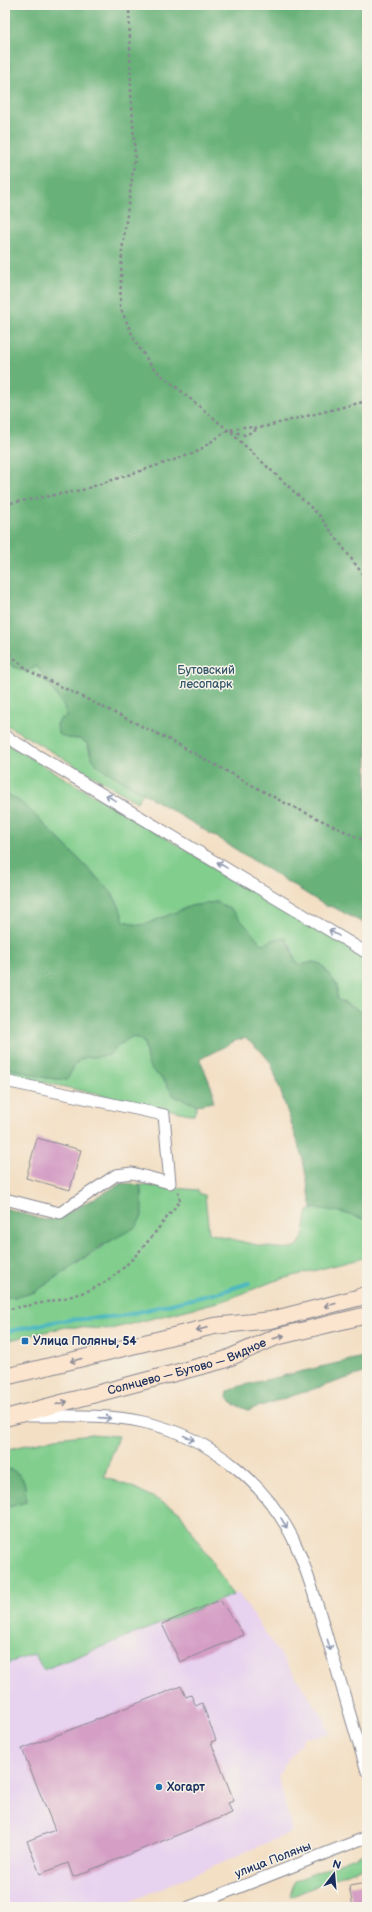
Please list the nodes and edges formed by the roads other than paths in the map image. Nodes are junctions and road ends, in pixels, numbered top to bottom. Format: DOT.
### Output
graph roads {
  1 [pos="5,736"];
  2 [pos="367,953"];
  3 [pos="5,1081"];
  4 [pos="5,1199"];
  5 [pos="367,1294"];
  6 [pos="367,1315"];
  7 [pos="5,1377"];
  8 [pos="8,1417"];
  9 [pos="367,1771"];
  10 [pos="367,1837"];
  11 [pos="189,1907"];
  2 -- 1 [label="street, one-way"];
  3 -- 4 [label="street"];
  5 -- 7 [label="main road, Солнцево — Бутово — Видное, one-way"];
  8 -- 6 [label="main road, Солнцево — Бутово — Видное, one-way"];
  8 -- 9 [label="street, one-way"];
  10 -- 11 [label="street, улица Поляны"];
}
